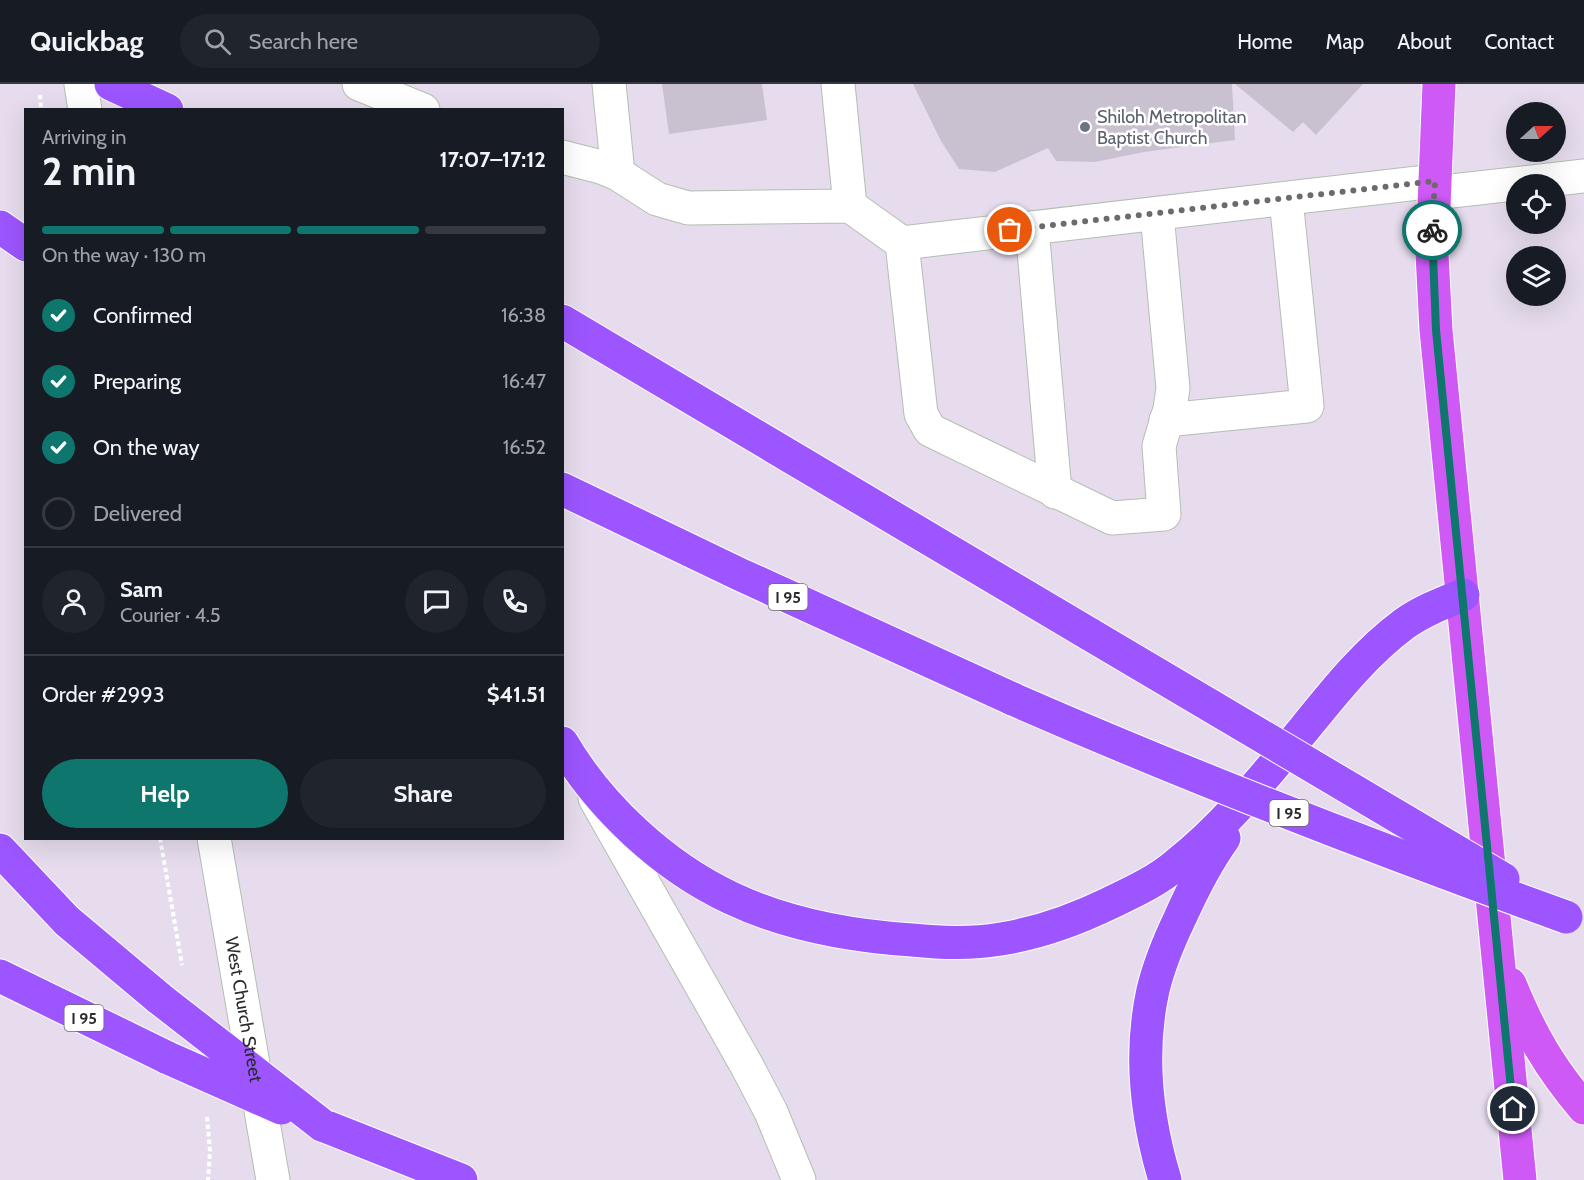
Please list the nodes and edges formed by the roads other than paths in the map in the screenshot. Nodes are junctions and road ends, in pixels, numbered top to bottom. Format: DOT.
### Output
graph roads {
  1 [pos="81,84"];
  2 [pos="111,84"];
  3 [pos="359,84"];
  4 [pos="434,84"];
  5 [pos="609,84"];
  6 [pos="838,84"];
  7 [pos="1439,84"];
  8 [pos="86,108"];
  9 [pos="163,108"];
  10 [pos="418,108"];
  11 [pos="436,108"];
  12 [pos="564,157"];
  13 [pos="618,174"];
  14 [pos="1584,176"];
  15 [pos="1435,187"];
  16 [pos="1286,198"];
  17 [pos="850,206"];
  18 [pos="0,214"];
  19 [pos="1157,214"];
  20 [pos="24,225"];
  21 [pos="0,227"];
  22 [pos="1032,228"];
  23 [pos="902,243"];
  24 [pos="24,244"];
  25 [pos="564,322"];
  26 [pos="1166,420"];
  27 [pos="564,490"];
  28 [pos="1055,492"];
  29 [pos="1463,595"];
  30 [pos="565,747"];
  31 [pos="1279,760"];
  32 [pos="214,840"];
  33 [pos="0,850"];
  34 [pos="1575,920"];
  35 [pos="1497,945"];
  36 [pos="0,976"];
  37 [pos="0,995"];
  38 [pos="168,1058"];
  39 [pos="1584,1108"];
  40 [pos="322,1125"];
  41 [pos="273,1180"];
  42 [pos="461,1180"];
  43 [pos="799,1180"];
  44 [pos="1166,1180"];
  45 [pos="1520,1180"];
  1 -- 8 [label="street"];
  2 -- 9 [label="highway"];
  3 -- 10 [label="street"];
  4 -- 11 [label="street"];
  5 -- 13 [label="street"];
  6 -- 17 [label="street"];
  7 -- 15 [label="main road"];
  12 -- 13 [label="street"];
  13 -- 17 [label="street"];
  14 -- 15 [label="street"];
  15 -- 16 [label="street"];
  15 -- 29 [label="main road"];
  16 -- 19 [label="street"];
  16 -- 26 [label="street"];
  17 -- 23 [label="street"];
  18 -- 20 [label="highway"];
  19 -- 22 [label="street"];
  19 -- 26 [label="street"];
  21 -- 24 [label="highway"];
  22 -- 23 [label="street"];
  22 -- 28 [label="street"];
  23 -- 28 [label="street"];
  25 -- 34 [label="highway, bridge"];
  26 -- 28 [label="street"];
  27 -- 34 [label="highway, I 95, bridge"];
  29 -- 31 [label="highway"];
  29 -- 35 [label="main road"];
  30 -- 31 [label="highway"];
  30 -- 43 [label="street"];
  31 -- 44 [label="highway"];
  32 -- 41 [label="street, West Church Street"];
  33 -- 40 [label="highway, bridge"];
  35 -- 39 [label="main road"];
  35 -- 45 [label="main road"];
  36 -- 38 [label="highway, I 95"];
  37 -- 38 [label="highway"];
  38 -- 40 [label="highway, I 95, bridge"];
  40 -- 42 [label="highway, I 95"];
}
